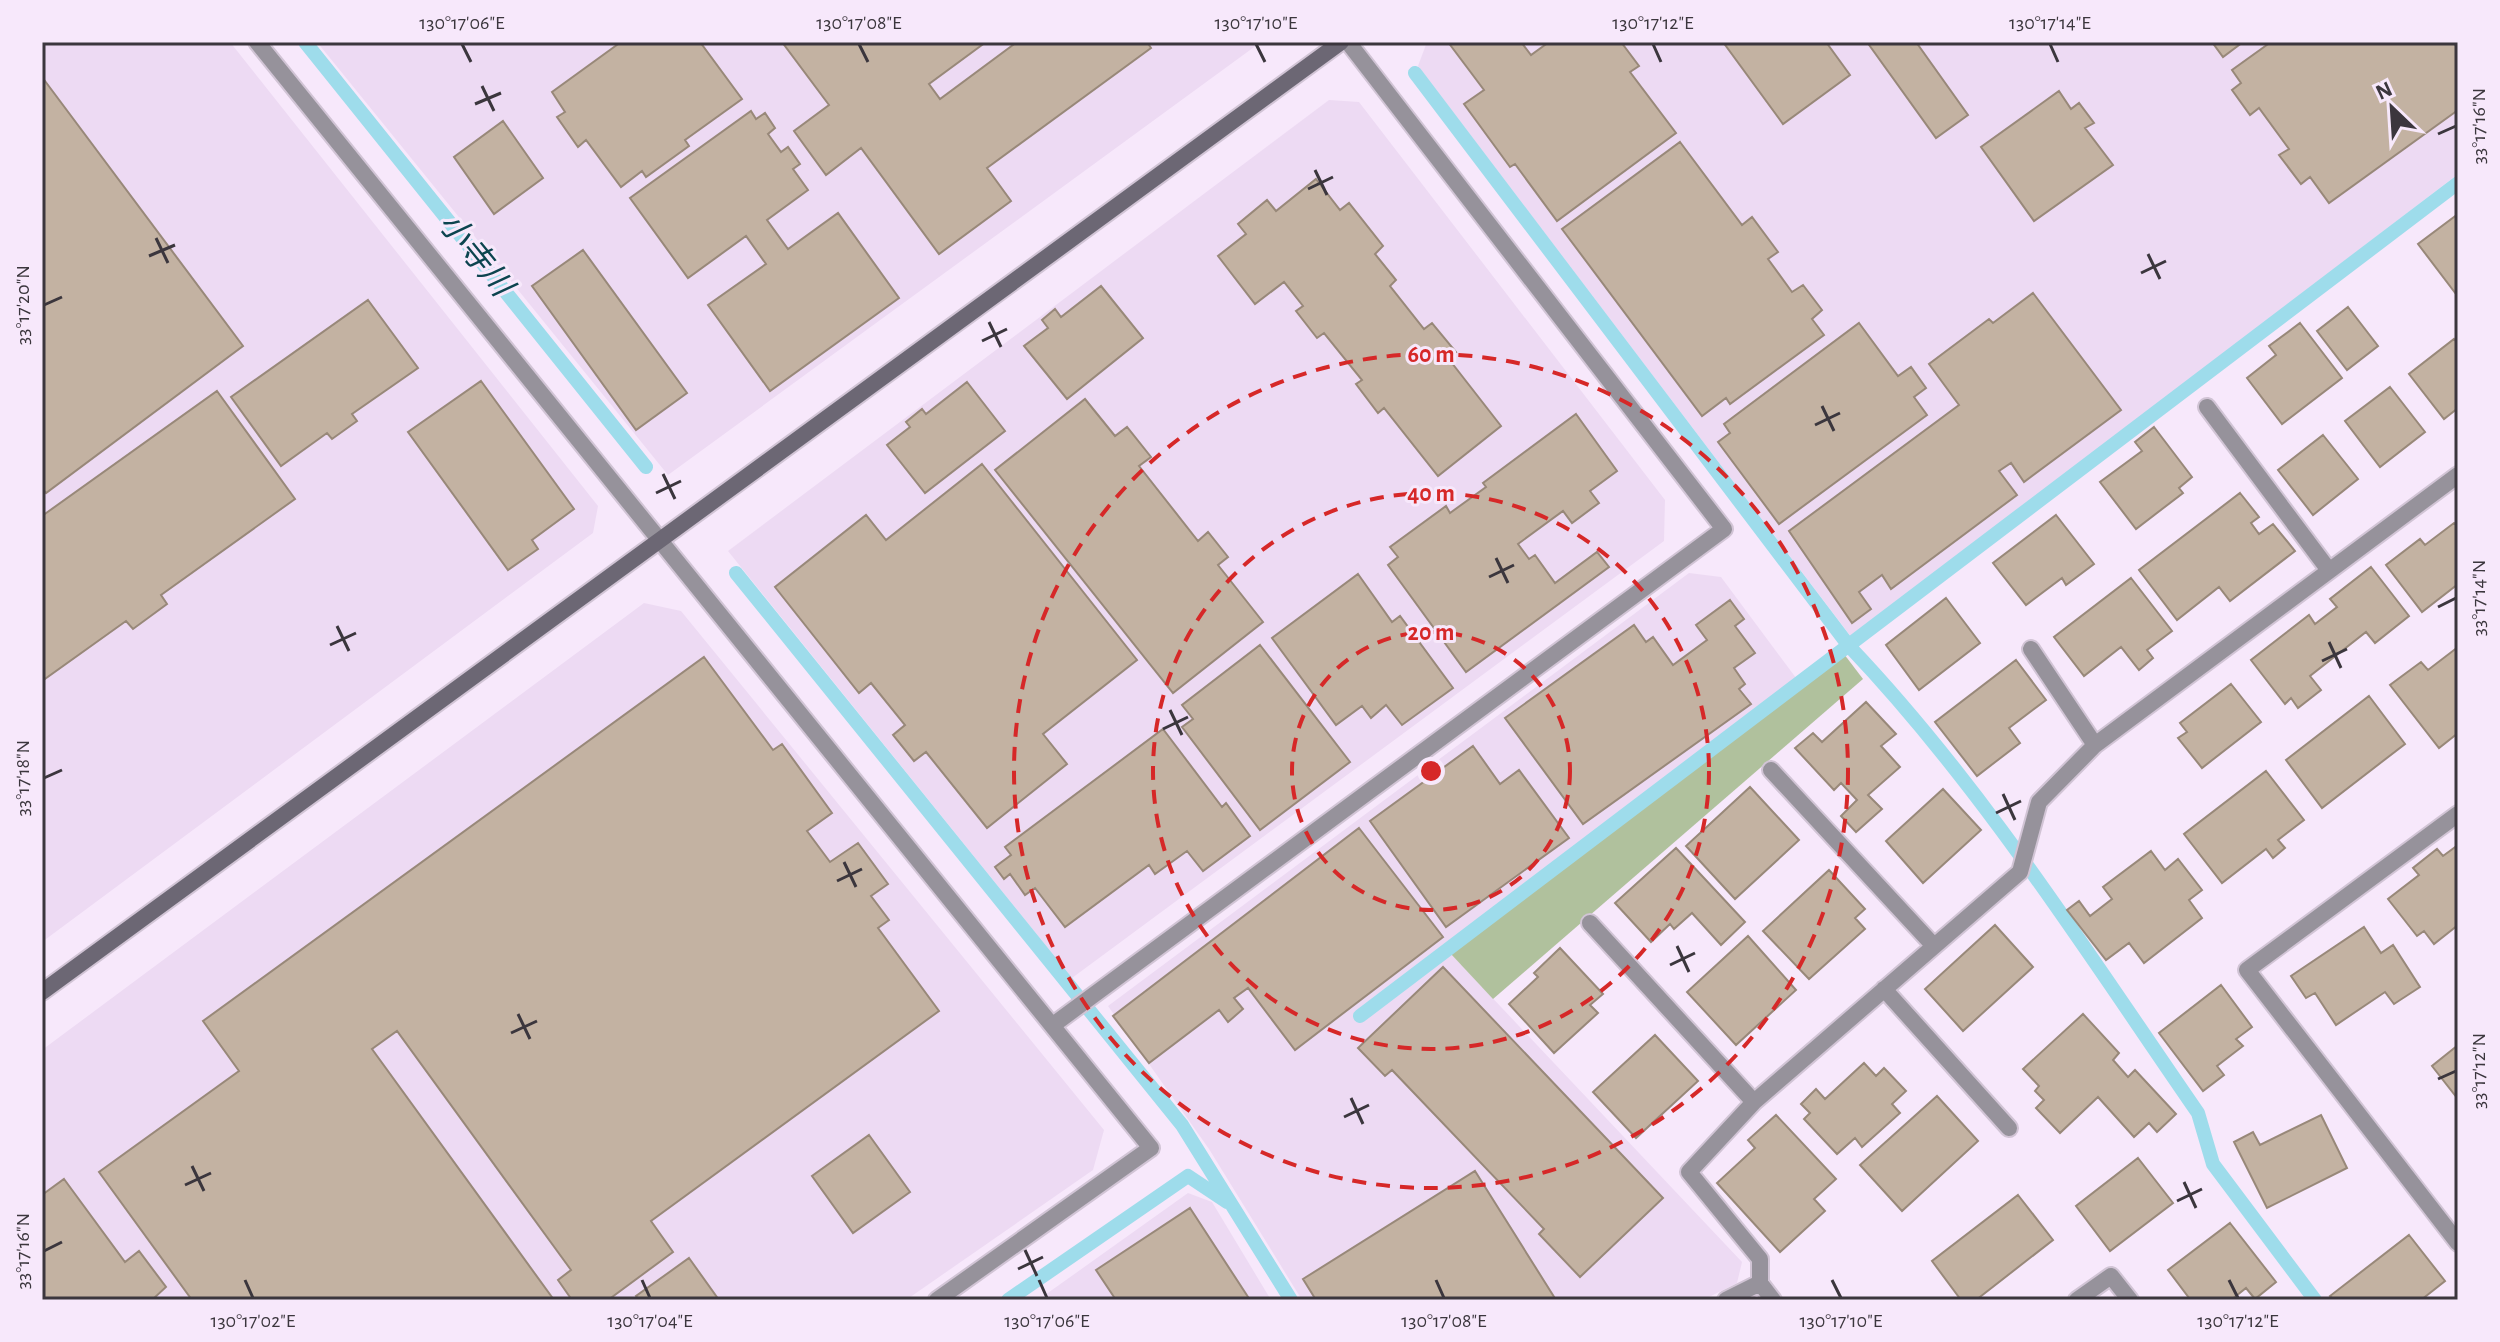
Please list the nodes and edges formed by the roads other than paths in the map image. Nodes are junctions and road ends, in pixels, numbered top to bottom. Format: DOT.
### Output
graph roads {
  1 [pos="257,42"];
  2 [pos="1341,42"];
  3 [pos="1348,42"];
  4 [pos="2207,407"];
  5 [pos="2458,475"];
  6 [pos="661,541"];
  7 [pos="2328,569"];
  8 [pos="2031,649"];
  9 [pos="2095,745"];
  10 [pos="1771,770"];
  11 [pos="2458,814"];
  12 [pos="1590,923"];
  13 [pos="1934,946"];
  14 [pos="1884,989"];
  15 [pos="42,992"];
  16 [pos="1060,1020"];
  17 [pos="1754,1102"];
  18 [pos="2009,1128"];
  19 [pos="2458,1243"];
  20 [pos="1760,1283"];
  21 [pos="937,1300"];
  22 [pos="1726,1300"];
  23 [pos="1773,1300"];
  24 [pos="2077,1300"];
  25 [pos="2130,1300"];
  1 -- 6 [label="street"];
  2 -- 6 [label="street"];
  3 -- 16 [label="street"];
  4 -- 7 [label="street"];
  5 -- 7 [label="street"];
  6 -- 15 [label="street"];
  6 -- 16 [label="street"];
  7 -- 9 [label="street"];
  8 -- 9 [label="street"];
  9 -- 13 [label="street"];
  10 -- 13 [label="street"];
  11 -- 19 [label="street"];
  12 -- 17 [label="street"];
  13 -- 14 [label="street"];
  14 -- 17 [label="street"];
  14 -- 18 [label="street"];
  16 -- 21 [label="street"];
  17 -- 20 [label="street"];
  20 -- 22 [label="street"];
  20 -- 23 [label="street"];
  24 -- 25 [label="street"];
}
